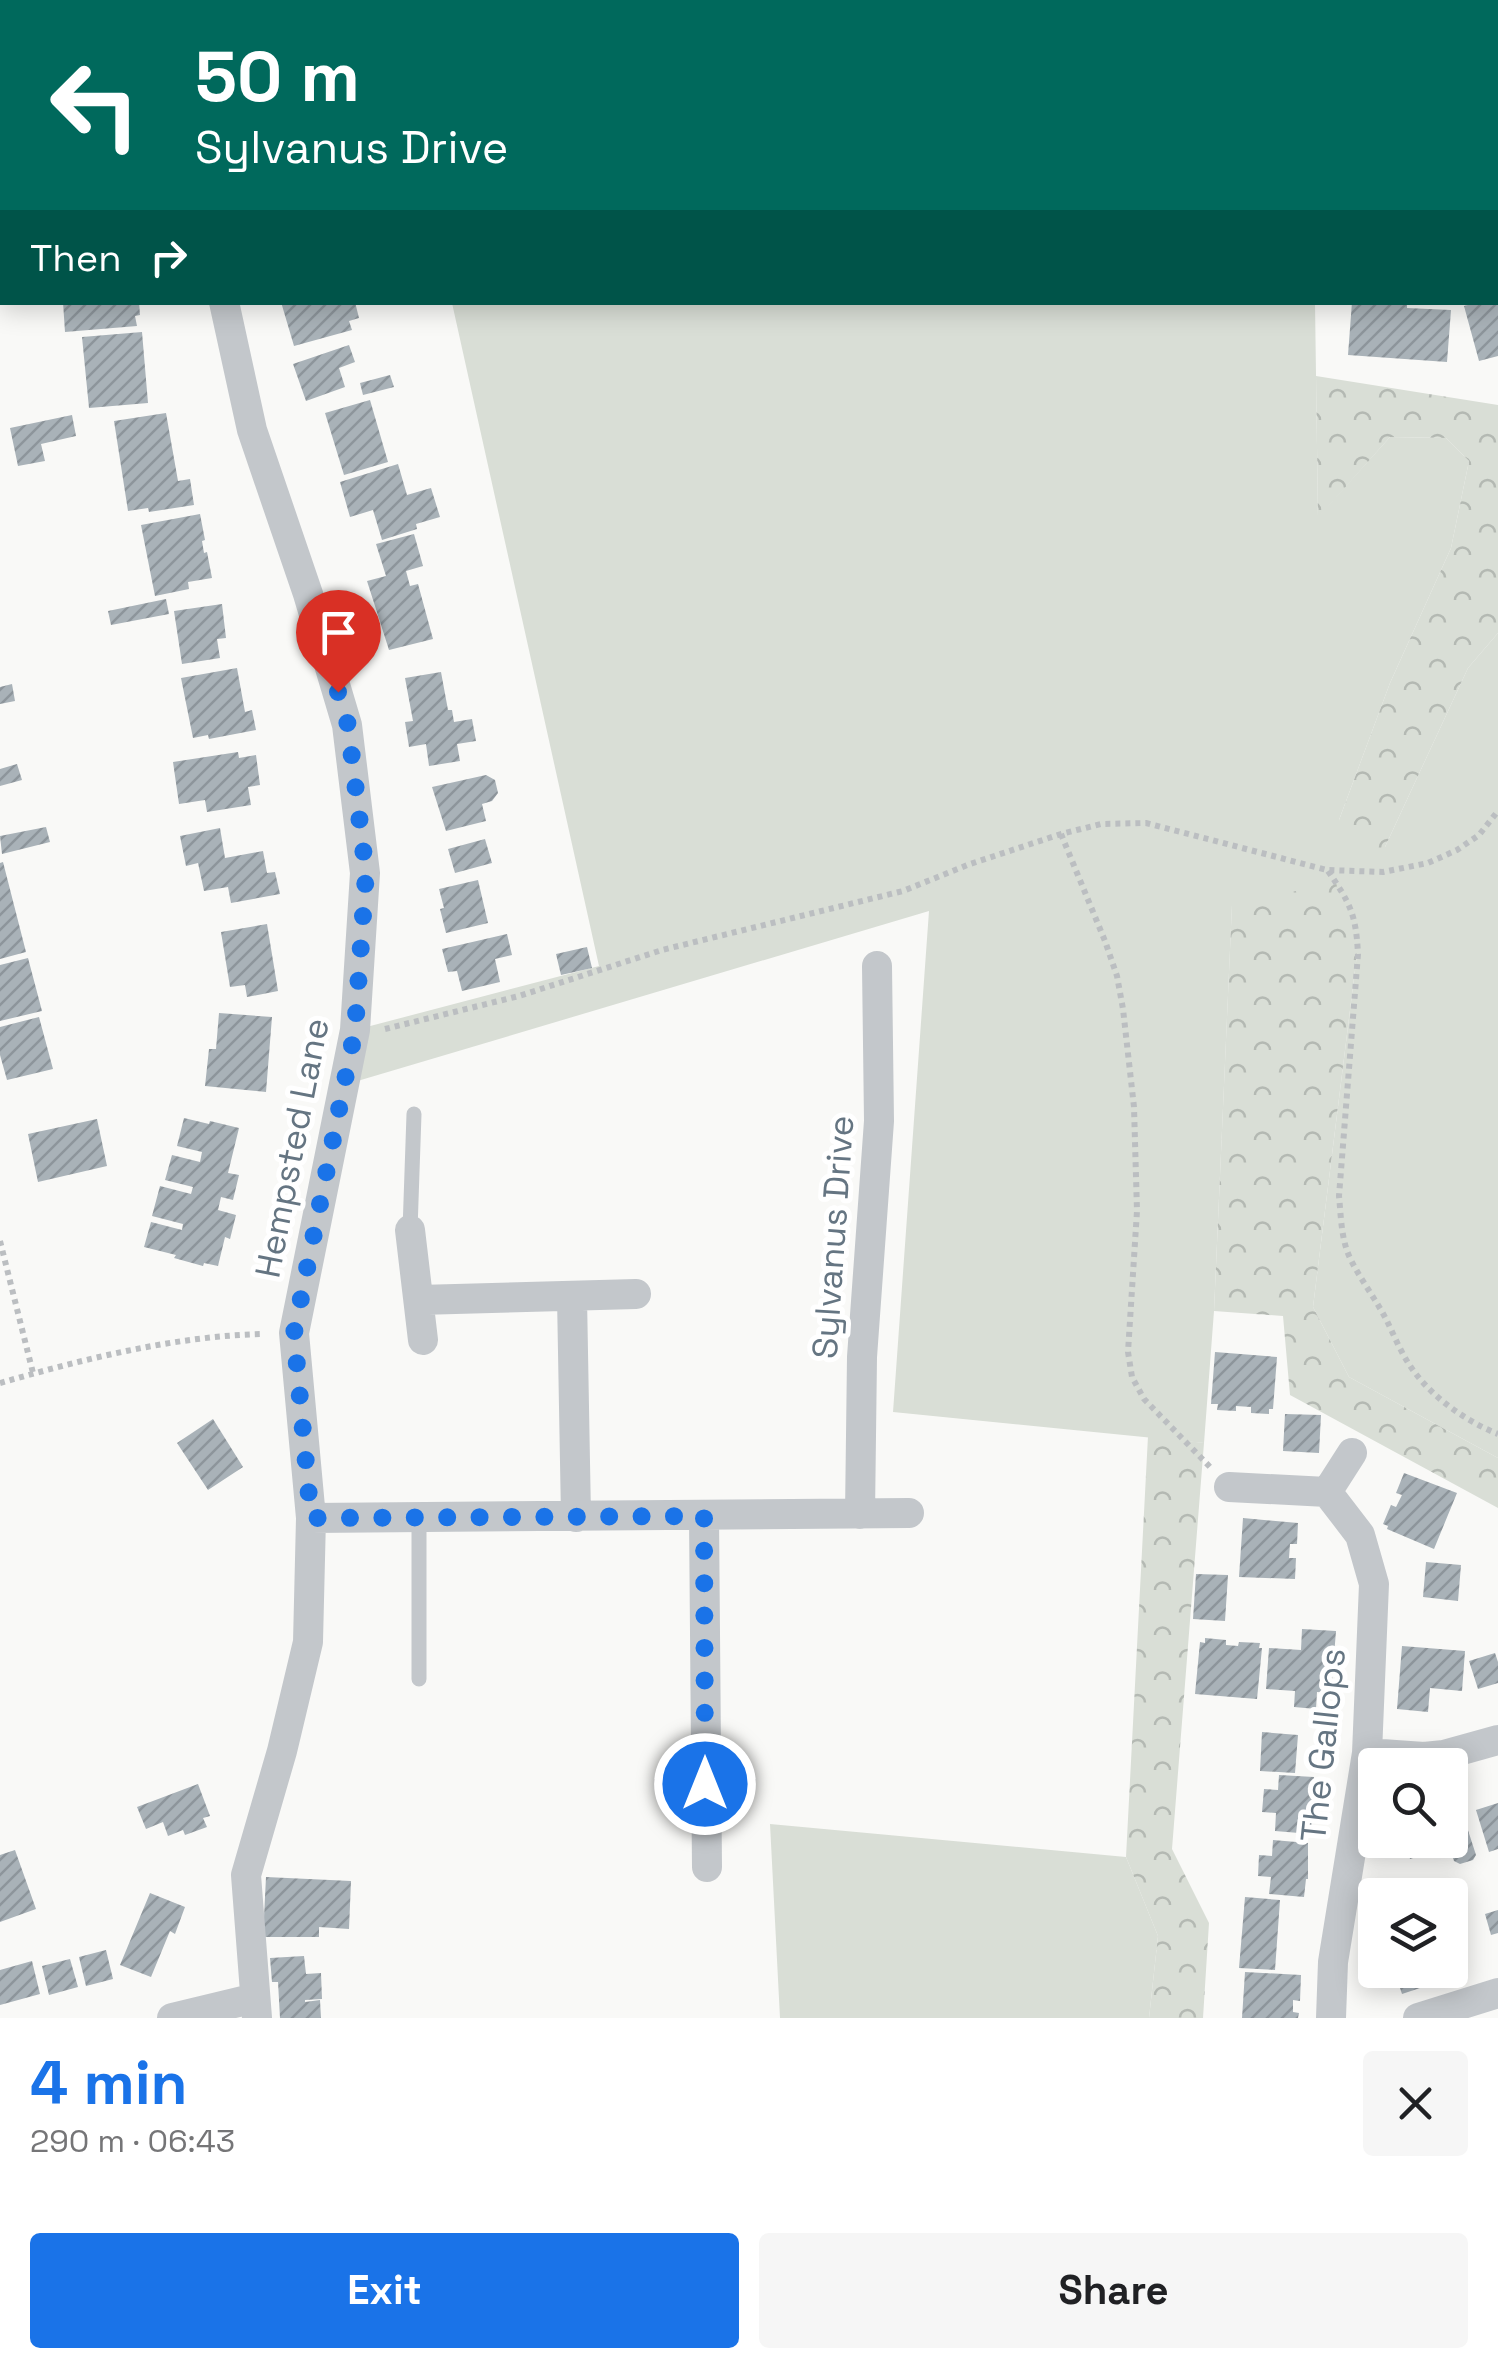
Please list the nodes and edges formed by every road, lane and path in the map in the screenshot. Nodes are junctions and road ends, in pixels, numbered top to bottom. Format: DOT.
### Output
graph roads {
  1 [pos="225,305"];
  2 [pos="1498,811"];
  3 [pos="1061,834"];
  4 [pos="1327,870"];
  5 [pos="878,966"];
  6 [pos="354,1037"];
  7 [pos="414,1114"];
  8 [pos="410,1230"];
  9 [pos="0,1241"];
  10 [pos="636,1294"];
  11 [pos="572,1297"];
  12 [pos="418,1300"];
  13 [pos="229,1334"];
  14 [pos="423,1340"];
  15 [pos="33,1374"];
  16 [pos="0,1383"];
  17 [pos="1498,1434"];
  18 [pos="1352,1454"];
  19 [pos="1229,1487"];
  20 [pos="1327,1492"];
  21 [pos="908,1513"];
  22 [pos="860,1514"];
  23 [pos="576,1516"];
  24 [pos="704,1516"];
  25 [pos="419,1517"];
  26 [pos="311,1518"];
  27 [pos="419,1679"];
  28 [pos="1498,1740"];
  29 [pos="1367,1748"];
  30 [pos="1468,1748"];
  31 [pos="1358,1808"];
  32 [pos="706,1867"];
  33 [pos="1498,1993"];
  34 [pos="256,2008"];
  35 [pos="172,2018"];
  36 [pos="1330,2018"];
  37 [pos="1418,2018"];
  1 -- 6 [label="street, Hempsted Lane"];
  2 -- 4 [label="path"];
  3 -- 4 [label="path"];
  3 -- 6 [label="path"];
  3 -- 19 [label="path"];
  4 -- 17 [label="path"];
  5 -- 22 [label="street, Sylvanus Drive"];
  6 -- 26 [label="street, Hempsted Lane"];
  7 -- 8 [label="lane"];
  8 -- 12 [label="street"];
  9 -- 15 [label="path"];
  10 -- 11 [label="street"];
  11 -- 12 [label="street"];
  11 -- 23 [label="street"];
  12 -- 14 [label="street"];
  13 -- 15 [label="path"];
  15 -- 16 [label="path"];
  18 -- 20 [label="street"];
  19 -- 20 [label="street"];
  20 -- 29 [label="street, The Gallops"];
  21 -- 22 [label="street"];
  22 -- 24 [label="street"];
  23 -- 24 [label="street"];
  23 -- 25 [label="street"];
  24 -- 32 [label="street"];
  25 -- 26 [label="street"];
  25 -- 27 [label="lane"];
  26 -- 34 [label="street, Hempsted Lane"];
  28 -- 30 [label="street"];
  31 -- 36 [label="street, The Gallops"];
  33 -- 37 [label="street"];
  34 -- 35 [label="street"];
}
